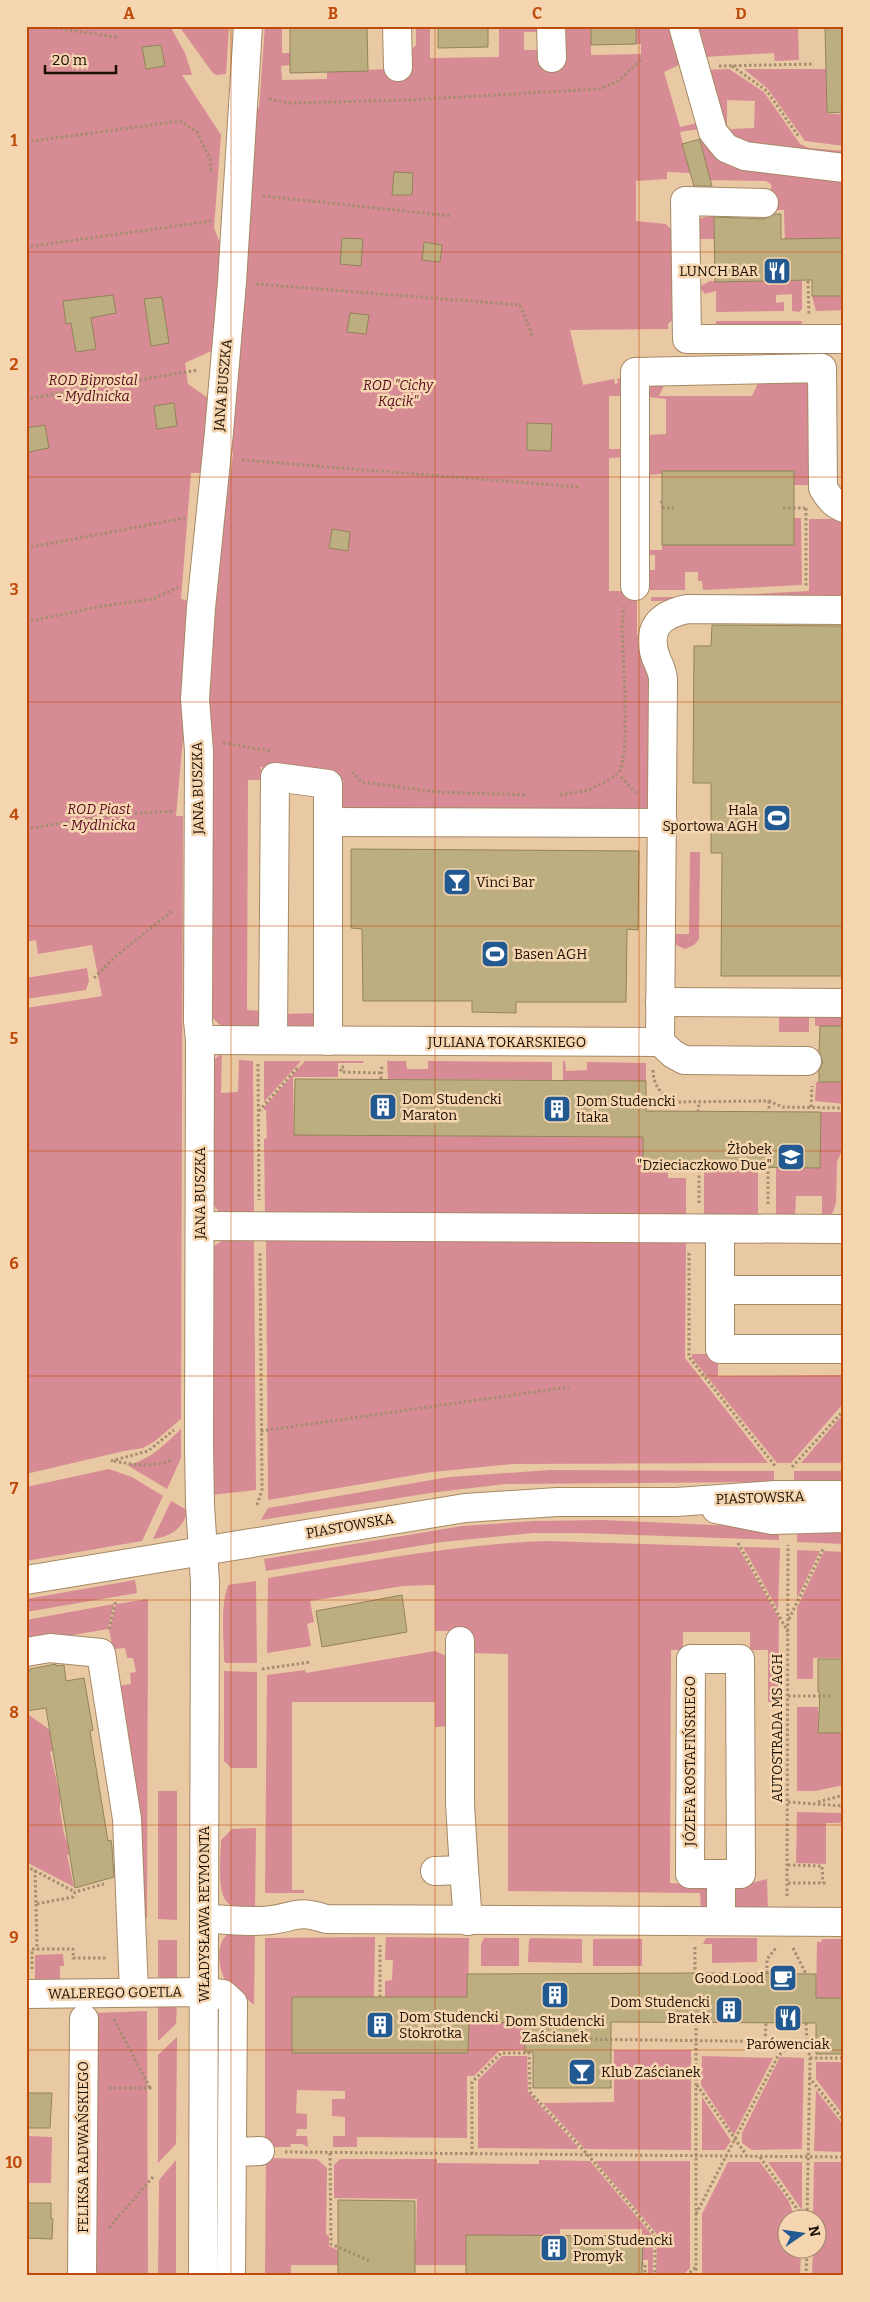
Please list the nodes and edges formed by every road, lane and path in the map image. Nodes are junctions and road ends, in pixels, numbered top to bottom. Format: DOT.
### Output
graph roads {
  1 [pos="40,26"];
  2 [pos="248,26"];
  3 [pos="397,26"];
  4 [pos="551,26"];
  5 [pos="683,26"];
  6 [pos="117,38"];
  7 [pos="552,58"];
  8 [pos="641,60"];
  9 [pos="813,64"];
  10 [pos="713,66"];
  11 [pos="732,66"];
  12 [pos="398,67"];
  13 [pos="253,106"];
  14 [pos="26,142"];
  15 [pos="802,142"];
  16 [pos="844,168"];
  17 [pos="212,173"];
  18 [pos="256,196"];
  19 [pos="764,203"];
  20 [pos="210,213"];
  21 [pos="452,216"];
  22 [pos="26,247"];
  23 [pos="808,281"];
  24 [pos="254,284"];
  25 [pos="809,316"];
  26 [pos="533,337"];
  27 [pos="844,339"];
  28 [pos="186,371"];
  29 [pos="26,399"];
  30 [pos="232,459"];
  31 [pos="579,487"];
  32 [pos="663,508"];
  33 [pos="674,508"];
  34 [pos="783,508"];
  35 [pos="805,508"];
  36 [pos="843,508"];
  37 [pos="210,514"];
  38 [pos="26,548"];
  39 [pos="204,580"];
  40 [pos="635,586"];
  41 [pos="797,588"];
  42 [pos="844,610"];
  43 [pos="26,622"];
  44 [pos="198,739"];
  45 [pos="275,751"];
  46 [pos="349,768"];
  47 [pos="530,795"];
  48 [pos="558,795"];
  49 [pos="176,810"];
  50 [pos="342,822"];
  51 [pos="663,824"];
  52 [pos="26,829"];
  53 [pos="174,910"];
  54 [pos="94,978"];
  55 [pos="660,1002"];
  56 [pos="844,1003"];
  57 [pos="200,1040"];
  58 [pos="328,1040"];
  59 [pos="266,1048"];
  60 [pos="656,1053"];
  61 [pos="807,1061"];
  62 [pos="302,1063"];
  63 [pos="367,1067"];
  64 [pos="382,1073"];
  65 [pos="769,1101"];
  66 [pos="699,1102"];
  67 [pos="844,1108"];
  68 [pos="258,1111"];
  69 [pos="698,1112"];
  70 [pos="769,1112"];
  71 [pos="699,1166"];
  72 [pos="768,1167"];
  73 [pos="259,1206"];
  74 [pos="699,1210"];
  75 [pos="200,1226"];
  76 [pos="844,1229"];
  77 [pos="720,1230"];
  78 [pos="768,1230"];
  79 [pos="260,1247"];
  80 [pos="720,1290"];
  81 [pos="844,1290"];
  82 [pos="844,1349"];
  83 [pos="569,1387"];
  84 [pos="844,1410"];
  85 [pos="179,1426"];
  86 [pos="261,1431"];
  87 [pos="178,1457"];
  88 [pos="792,1467"];
  89 [pos="844,1496"];
  90 [pos="677,1502"];
  91 [pos="257,1505"];
  92 [pos="844,1518"];
  93 [pos="738,1543"];
  94 [pos="788,1545"];
  95 [pos="824,1547"];
  96 [pos="203,1552"];
  97 [pos="26,1580"];
  98 [pos="116,1600"];
  99 [pos="788,1621"];
  100 [pos="108,1631"];
  101 [pos="788,1632"];
  102 [pos="460,1641"];
  103 [pos="26,1652"];
  104 [pos="311,1662"];
  105 [pos="262,1669"];
  106 [pos="788,1696"];
  107 [pos="830,1696"];
  108 [pos="844,1795"];
  109 [pos="788,1802"];
  110 [pos="815,1803"];
  111 [pos="844,1806"];
  112 [pos="788,1865"];
  113 [pos="26,1866"];
  114 [pos="35,1870"];
  115 [pos="464,1870"];
  116 [pos="435,1871"];
  117 [pos="721,1875"];
  118 [pos="112,1881"];
  119 [pos="788,1883"];
  120 [pos="75,1892"];
  121 [pos="788,1898"];
  122 [pos="36,1904"];
  123 [pos="204,1919"];
  124 [pos="468,1921"];
  125 [pos="721,1921"];
  126 [pos="844,1922"];
  127 [pos="781,1942"];
  128 [pos="380,1943"];
  129 [pos="790,1943"];
  130 [pos="694,1945"];
  131 [pos="37,1949"];
  132 [pos="132,1958"];
  133 [pos="695,1973"];
  134 [pos="767,1973"];
  135 [pos="806,1974"];
  136 [pos="29,1986"];
  137 [pos="134,1992"];
  138 [pos="204,1992"];
  139 [pos="380,1997"];
  140 [pos="84,2018"];
  141 [pos="114,2018"];
  142 [pos="696,2022"];
  143 [pos="766,2023"];
  144 [pos="806,2024"];
  145 [pos="570,2039"];
  146 [pos="696,2039"];
  147 [pos="766,2041"];
  148 [pos="794,2042"];
  149 [pos="806,2042"];
  150 [pos="810,2058"];
  151 [pos="844,2058"];
  152 [pos="809,2077"];
  153 [pos="696,2083"];
  154 [pos="83,2088"];
  155 [pos="844,2121"];
  156 [pos="735,2141"];
  157 [pos="232,2152"];
  158 [pos="260,2152"];
  159 [pos="330,2153"];
  160 [pos="472,2154"];
  161 [pos="588,2155"];
  162 [pos="696,2156"];
  163 [pos="728,2156"];
  164 [pos="747,2156"];
  165 [pos="760,2156"];
  166 [pos="808,2156"];
  167 [pos="844,2157"];
  168 [pos="153,2177"];
  169 [pos="799,2210"];
  170 [pos="806,2210"];
  171 [pos="696,2215"];
  172 [pos="103,2235"];
  173 [pos="807,2260"];
  174 [pos="370,2261"];
  175 [pos="641,2264"];
  176 [pos="696,2267"];
  177 [pos="82,2276"];
  178 [pos="203,2276"];
  179 [pos="231,2276"];
  180 [pos="645,2276"];
  181 [pos="654,2276"];
  182 [pos="686,2276"];
  183 [pos="696,2276"];
  184 [pos="806,2276"];
  1 -- 6 [label="path"];
  2 -- 13 [label="street, JANA BUSZKA"];
  3 -- 12 [label="street"];
  4 -- 7 [label="street"];
  5 -- 16 [label="street"];
  8 -- 13 [label="path"];
  9 -- 11 [label="path"];
  10 -- 11 [label="path"];
  11 -- 15 [label="path"];
  13 -- 37 [label="street, JANA BUSZKA"];
  14 -- 17 [label="path"];
  18 -- 21 [label="path"];
  19 -- 27 [label="street"];
  20 -- 22 [label="path"];
  23 -- 25 [label="path"];
  24 -- 26 [label="path"];
  28 -- 29 [label="path"];
  30 -- 31 [label="path"];
  32 -- 33 [label="path"];
  34 -- 35 [label="path"];
  35 -- 36 [label="path"];
  35 -- 41 [label="path"];
  36 -- 40 [label="street"];
  37 -- 38 [label="path"];
  37 -- 39 [label="street, JANA BUSZKA"];
  39 -- 43 [label="path"];
  39 -- 44 [label="street, JANA BUSZKA"];
  40 -- 48 [label="path"];
  42 -- 51 [label="street"];
  44 -- 45 [label="path"];
  44 -- 57 [label="street, JANA BUSZKA"];
  46 -- 47 [label="path"];
  49 -- 52 [label="path"];
  50 -- 51 [label="street"];
  50 -- 58 [label="street"];
  50 -- 59 [label="street"];
  51 -- 55 [label="street"];
  53 -- 54 [label="path"];
  55 -- 56 [label="street"];
  55 -- 60 [label="street"];
  57 -- 59 [label="street, JULIANA TOKARSKIEGO"];
  57 -- 75 [label="street, JANA BUSZKA"];
  58 -- 59 [label="street, JULIANA TOKARSKIEGO"];
  58 -- 60 [label="street, JULIANA TOKARSKIEGO"];
  59 -- 68 [label="path"];
  60 -- 61 [label="street"];
  60 -- 66 [label="path"];
  62 -- 68 [label="path"];
  63 -- 64 [label="path"];
  65 -- 66 [label="path"];
  65 -- 67 [label="path"];
  65 -- 70 [label="path"];
  66 -- 69 [label="path"];
  68 -- 73 [label="path"];
  71 -- 74 [label="path"];
  72 -- 78 [label="path"];
  75 -- 77 [label="street"];
  75 -- 96 [label="street, JANA BUSZKA"];
  76 -- 78 [label="street"];
  77 -- 78 [label="street"];
  77 -- 80 [label="street"];
  79 -- 86 [label="path"];
  80 -- 81 [label="street"];
  80 -- 82 [label="street"];
  83 -- 86 [label="path"];
  84 -- 88 [label="path"];
  85 -- 87 [label="path"];
  86 -- 91 [label="path"];
  89 -- 90 [label="street, PIASTOWSKA"];
  90 -- 92 [label="street, PIASTOWSKA"];
  90 -- 96 [label="street, PIASTOWSKA"];
  93 -- 101 [label="path"];
  94 -- 99 [label="path, AUTOSTRADA MS AGH"];
  95 -- 99 [label="path"];
  96 -- 97 [label="street, PIASTOWSKA"];
  96 -- 123 [label="street, WŁADYSŁAWA REYMONTA"];
  98 -- 100 [label="path"];
  99 -- 101 [label="path, AUTOSTRADA MS AGH"];
  101 -- 106 [label="path, AUTOSTRADA MS AGH"];
  102 -- 115 [label="street"];
  103 -- 132 [label="street"];
  104 -- 105 [label="path"];
  106 -- 107 [label="path"];
  106 -- 109 [label="path, AUTOSTRADA MS AGH"];
  108 -- 110 [label="path"];
  109 -- 110 [label="path"];
  109 -- 112 [label="path, AUTOSTRADA MS AGH"];
  110 -- 111 [label="path"];
  112 -- 119 [label="path, AUTOSTRADA MS AGH"];
  112 -- 119 [label="path"];
  113 -- 114 [label="path"];
  114 -- 120 [label="path"];
  114 -- 122 [label="path"];
  115 -- 116 [label="street"];
  115 -- 124 [label="street"];
  117 -- 117 [label="street, JÓZEFA ROSTAFIŃSKIEGO"];
  117 -- 125 [label="street"];
  118 -- 120 [label="path"];
  119 -- 121 [label="path, AUTOSTRADA MS AGH"];
  120 -- 122 [label="path"];
  122 -- 131 [label="path"];
  123 -- 124 [label="street"];
  123 -- 138 [label="street, WŁADYSŁAWA REYMONTA"];
  124 -- 125 [label="street"];
  125 -- 126 [label="street"];
  127 -- 134 [label="path"];
  128 -- 139 [label="path"];
  129 -- 135 [label="path"];
  130 -- 133 [label="path"];
  131 -- 132 [label="path"];
  131 -- 136 [label="path"];
  132 -- 137 [label="street"];
  136 -- 137 [label="street, WALEREGO GOETLA"];
  137 -- 138 [label="street, WALEREGO GOETLA"];
  138 -- 157 [label="street, WALEREGO GOETLA"];
  138 -- 178 [label="street, WŁADYSŁAWA REYMONTA"];
  140 -- 154 [label="street, FELIKSA RADWAŃSKIEGO"];
  141 -- 154 [label="path"];
  142 -- 146 [label="path"];
  143 -- 147 [label="path"];
  144 -- 149 [label="path"];
  145 -- 146 [label="path"];
  146 -- 147 [label="path"];
  146 -- 153 [label="path"];
  147 -- 148 [label="path"];
  148 -- 149 [label="path"];
  148 -- 156 [label="path"];
  149 -- 150 [label="path"];
  150 -- 151 [label="path"];
  150 -- 152 [label="path"];
  152 -- 155 [label="path"];
  152 -- 166 [label="path"];
  153 -- 156 [label="path"];
  153 -- 162 [label="path"];
  154 -- 177 [label="street, FELIKSA RADWAŃSKIEGO"];
  156 -- 163 [label="path"];
  156 -- 164 [label="path"];
  157 -- 158 [label="street"];
  157 -- 179 [label="street, WALEREGO GOETLA"];
  158 -- 159 [label="path"];
  159 -- 160 [label="path"];
  159 -- 174 [label="path"];
  160 -- 161 [label="path"];
  160 -- 161 [label="path"];
  161 -- 162 [label="path"];
  161 -- 181 [label="path"];
  162 -- 163 [label="path"];
  162 -- 171 [label="path"];
  163 -- 164 [label="path"];
  163 -- 171 [label="path"];
  164 -- 165 [label="path"];
  165 -- 166 [label="path"];
  165 -- 169 [label="path"];
  166 -- 167 [label="path"];
  166 -- 170 [label="path"];
  168 -- 172 [label="path"];
  171 -- 176 [label="path"];
  173 -- 184 [label="path"];
  175 -- 180 [label="path"];
  176 -- 182 [label="path"];
  176 -- 183 [label="path"];
}
